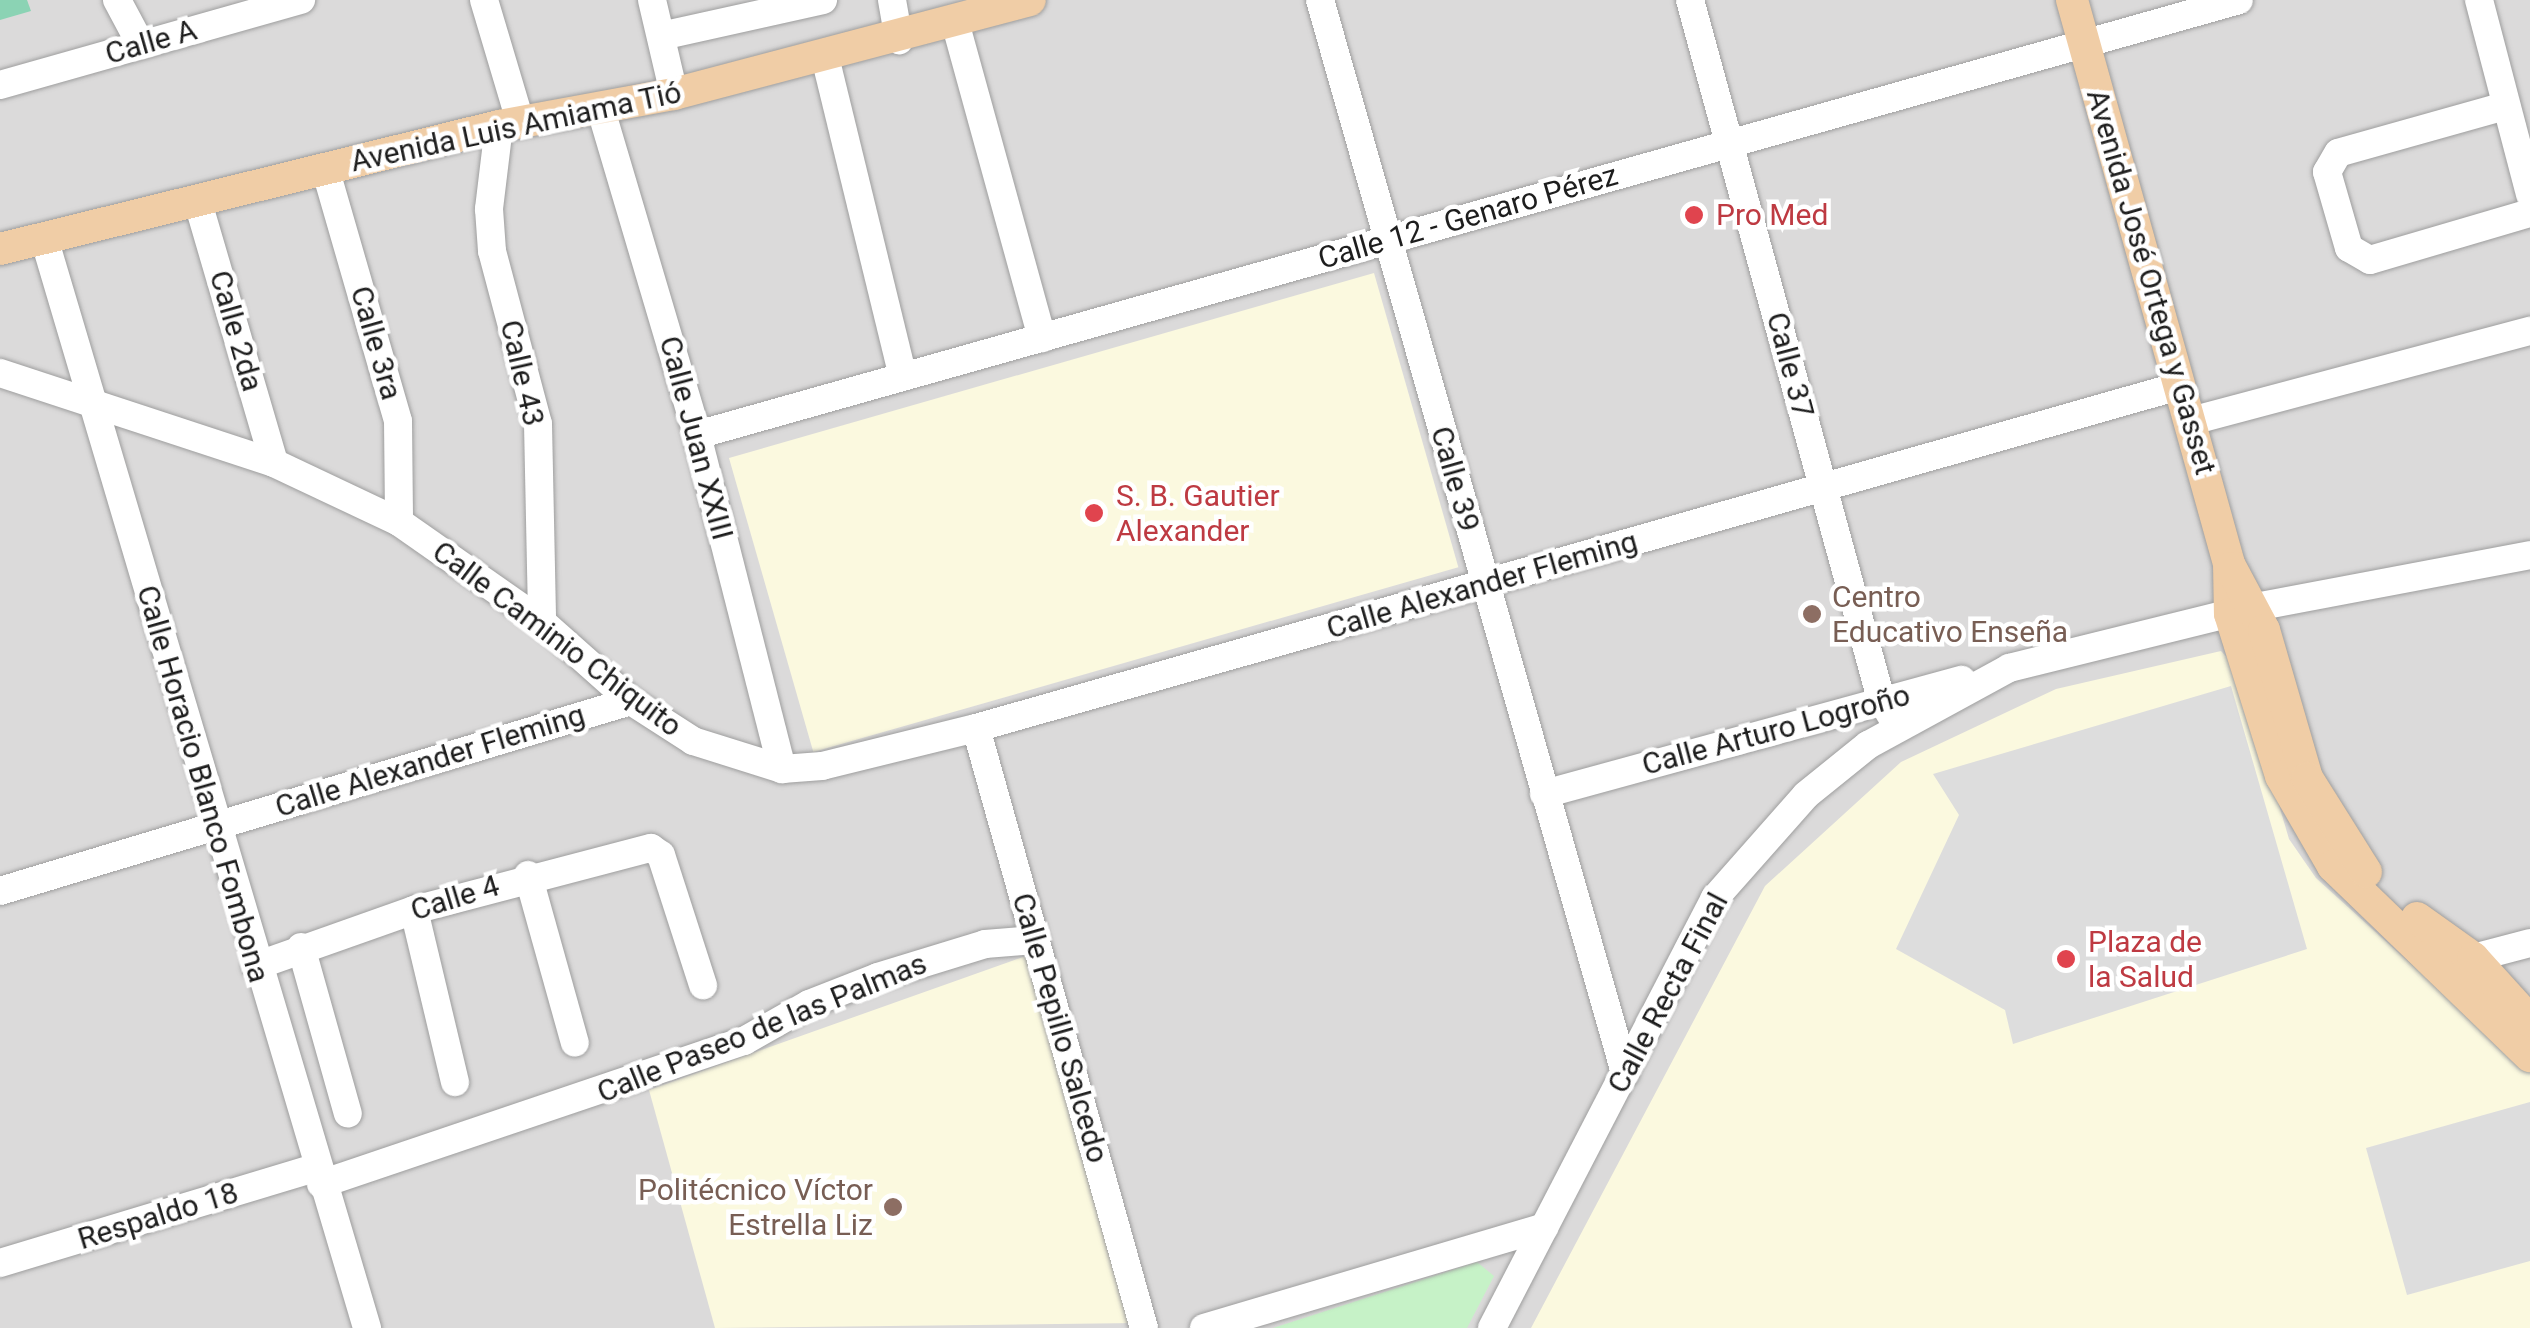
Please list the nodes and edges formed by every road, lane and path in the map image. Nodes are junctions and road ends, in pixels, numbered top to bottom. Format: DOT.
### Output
graph roads {
  1 [pos="117,0"];
  2 [pos="484,0"];
  3 [pos="652,0"];
  4 [pos="823,0"];
  5 [pos="892,0"];
  6 [pos="1030,0"];
  7 [pos="1320,0"];
  8 [pos="1690,0"];
  9 [pos="2072,0"];
  10 [pos="2239,0"];
  11 [pos="2479,0"];
  12 [pos="297,1"];
  13 [pos="955,22"];
  14 [pos="661,36"];
  15 [pos="899,40"];
  16 [pos="2084,43"];
  17 [pos="141,45"];
  18 [pos="825,57"];
  19 [pos="0,85"];
  20 [pos="674,94"];
  21 [pos="2505,106"];
  22 [pos="602,110"];
  23 [pos="509,124"];
  24 [pos="1730,144"];
  25 [pos="326,168"];
  26 [pos="2530,194"];
  27 [pos="197,199"];
  28 [pos="2530,213"];
  29 [pos="44,238"];
  30 [pos="1385,242"];
  31 [pos="0,249"];
  32 [pos="2530,330"];
  33 [pos="1042,338"];
  34 [pos="0,373"];
  35 [pos="902,377"];
  36 [pos="2179,386"];
  37 [pos="94,407"];
  38 [pos="2191,421"];
  39 [pos="698,435"];
  40 [pos="274,463"];
  41 [pos="1823,488"];
  42 [pos="399,522"];
  43 [pos="2530,555"];
  44 [pos="1486,584"];
  45 [pos="2243,610"];
  46 [pos="542,622"];
  47 [pos="2009,668"];
  48 [pos="631,700"];
  49 [pos="1881,700"];
  50 [pos="1897,726"];
  51 [pos="976,728"];
  52 [pos="782,769"];
  53 [pos="1544,794"];
  54 [pos="214,825"];
  55 [pos="528,875"];
  56 [pos="0,891"];
  57 [pos="414,910"];
  58 [pos="1035,940"];
  59 [pos="2414,940"];
  60 [pos="2530,942"];
  61 [pos="300,947"];
  62 [pos="2473,958"];
  63 [pos="256,966"];
  64 [pos="703,985"];
  65 [pos="2530,1021"];
  66 [pos="575,1043"];
  67 [pos="2530,1056"];
  68 [pos="1625,1073"];
  69 [pos="454,1082"];
  70 [pos="348,1114"];
  71 [pos="318,1176"];
  72 [pos="1544,1228"];
  73 [pos="0,1263"];
  74 [pos="367,1328"];
  75 [pos="1144,1328"];
  76 [pos="1204,1328"];
  77 [pos="1492,1328"];
  1 -- 17 [label="street"];
  2 -- 23 [label="street"];
  3 -- 14 [label="street"];
  4 -- 14 [label="street"];
  5 -- 15 [label="street"];
  6 -- 13 [label="main road, Avenida Luis Amiama Tió"];
  7 -- 30 [label="street, Calle 39"];
  8 -- 24 [label="street, Calle 37"];
  9 -- 16 [label="main road, Avenida José Ortega y Gasset"];
  10 -- 16 [label="street, Calle 12 - Genaro Pérez"];
  11 -- 21 [label="street"];
  12 -- 17 [label="street, Calle A"];
  13 -- 15 [label="main road, Avenida Luis Amiama Tió"];
  13 -- 33 [label="street"];
  14 -- 20 [label="street"];
  15 -- 18 [label="main road, Avenida Luis Amiama Tió"];
  16 -- 24 [label="street, Calle 12 - Genaro Pérez"];
  16 -- 36 [label="main road, Avenida José Ortega y Gasset"];
  17 -- 19 [label="street, Calle A"];
  18 -- 20 [label="main road, Avenida Luis Amiama Tió"];
  18 -- 35 [label="street"];
  20 -- 22 [label="main road, Avenida Luis Amiama Tió"];
  21 -- 26 [label="street"];
  21 -- 28 [label="street"];
  22 -- 23 [label="main road, Avenida Luis Amiama Tió"];
  22 -- 39 [label="street, Calle Juan XXIII"];
  23 -- 25 [label="main road, Avenida Luis Amiama Tió"];
  23 -- 46 [label="street, Calle 43"];
  24 -- 30 [label="street, Calle 12 - Genaro Pérez"];
  24 -- 41 [label="street, Calle 37"];
  25 -- 27 [label="main road, Avenida Luis Amiama Tió"];
  25 -- 42 [label="street, Calle 3ra"];
  27 -- 29 [label="main road, Avenida Luis Amiama Tió"];
  27 -- 40 [label="street, Calle 2da"];
  29 -- 31 [label="main road, Avenida Luis Amiama Tió"];
  29 -- 37 [label="street, Calle Horacio Blanco Fombona"];
  30 -- 33 [label="street, Calle 12 - Genaro Pérez"];
  30 -- 44 [label="street, Calle 39"];
  32 -- 38 [label="street"];
  33 -- 35 [label="street, Calle 12 - Genaro Pérez"];
  34 -- 37 [label="street, Calle Caminio Chiquito"];
  35 -- 39 [label="street, Calle 12 - Genaro Pérez"];
  36 -- 38 [label="main road, Avenida José Ortega y Gasset"];
  36 -- 41 [label="street, Calle Alexander Fleming"];
  37 -- 40 [label="street, Calle Caminio Chiquito"];
  37 -- 54 [label="street, Calle Horacio Blanco Fombona"];
  38 -- 45 [label="main road, Avenida José Ortega y Gasset"];
  39 -- 52 [label="street, Calle Juan XXIII"];
  40 -- 42 [label="street, Calle Caminio Chiquito"];
  41 -- 44 [label="street, Calle Alexander Fleming"];
  41 -- 49 [label="street, Calle 37"];
  42 -- 46 [label="street, Calle Caminio Chiquito"];
  43 -- 45 [label="street"];
  44 -- 51 [label="street, Calle Alexander Fleming"];
  44 -- 53 [label="street, Calle 39"];
  45 -- 47 [label="street, Calle Recta Final"];
  45 -- 59 [label="main road, Avenida José Ortega y Gasset"];
  45 -- 62 [label="main road, Avenida José Ortega y Gasset"];
  46 -- 48 [label="street, Calle Caminio Chiquito"];
  47 -- 49 [label="street, Calle Arturo Logroño"];
  47 -- 50 [label="street, Calle Recta Final"];
  48 -- 52 [label="street, Calle Caminio Chiquito"];
  48 -- 54 [label="street, Calle Alexander Fleming"];
  49 -- 50 [label="street, Calle 37"];
  49 -- 53 [label="street, Calle Arturo Logroño"];
  50 -- 68 [label="street, Calle Recta Final"];
  51 -- 52 [label="street, Calle Alexander Fleming"];
  51 -- 58 [label="street, Calle Pepillo Salcedo"];
  53 -- 68 [label="street, Calle 39"];
  54 -- 56 [label="street, Calle Alexander Fleming"];
  54 -- 63 [label="street, Calle Horacio Blanco Fombona"];
  55 -- 57 [label="street, Calle 4"];
  55 -- 64 [label="street, Calle 4"];
  55 -- 66 [label="street"];
  57 -- 61 [label="street, Calle 4"];
  57 -- 69 [label="street"];
  58 -- 71 [label="street, Calle Paseo de las Palmas"];
  58 -- 75 [label="street, Calle Pepillo Salcedo"];
  59 -- 62 [label="street"];
  59 -- 67 [label="main road, Avenida José Ortega y Gasset"];
  60 -- 62 [label="street"];
  61 -- 63 [label="street, Calle 4"];
  61 -- 70 [label="street"];
  62 -- 65 [label="main road, Avenida José Ortega y Gasset"];
  63 -- 71 [label="street, Calle Horacio Blanco Fombona"];
  68 -- 72 [label="street, Calle Recta Final"];
  71 -- 73 [label="street, Respaldo 18"];
  71 -- 74 [label="street, Calle Horacio Blanco Fombona"];
  72 -- 76 [label="street"];
  72 -- 77 [label="street, Calle Recta Final"];
}
